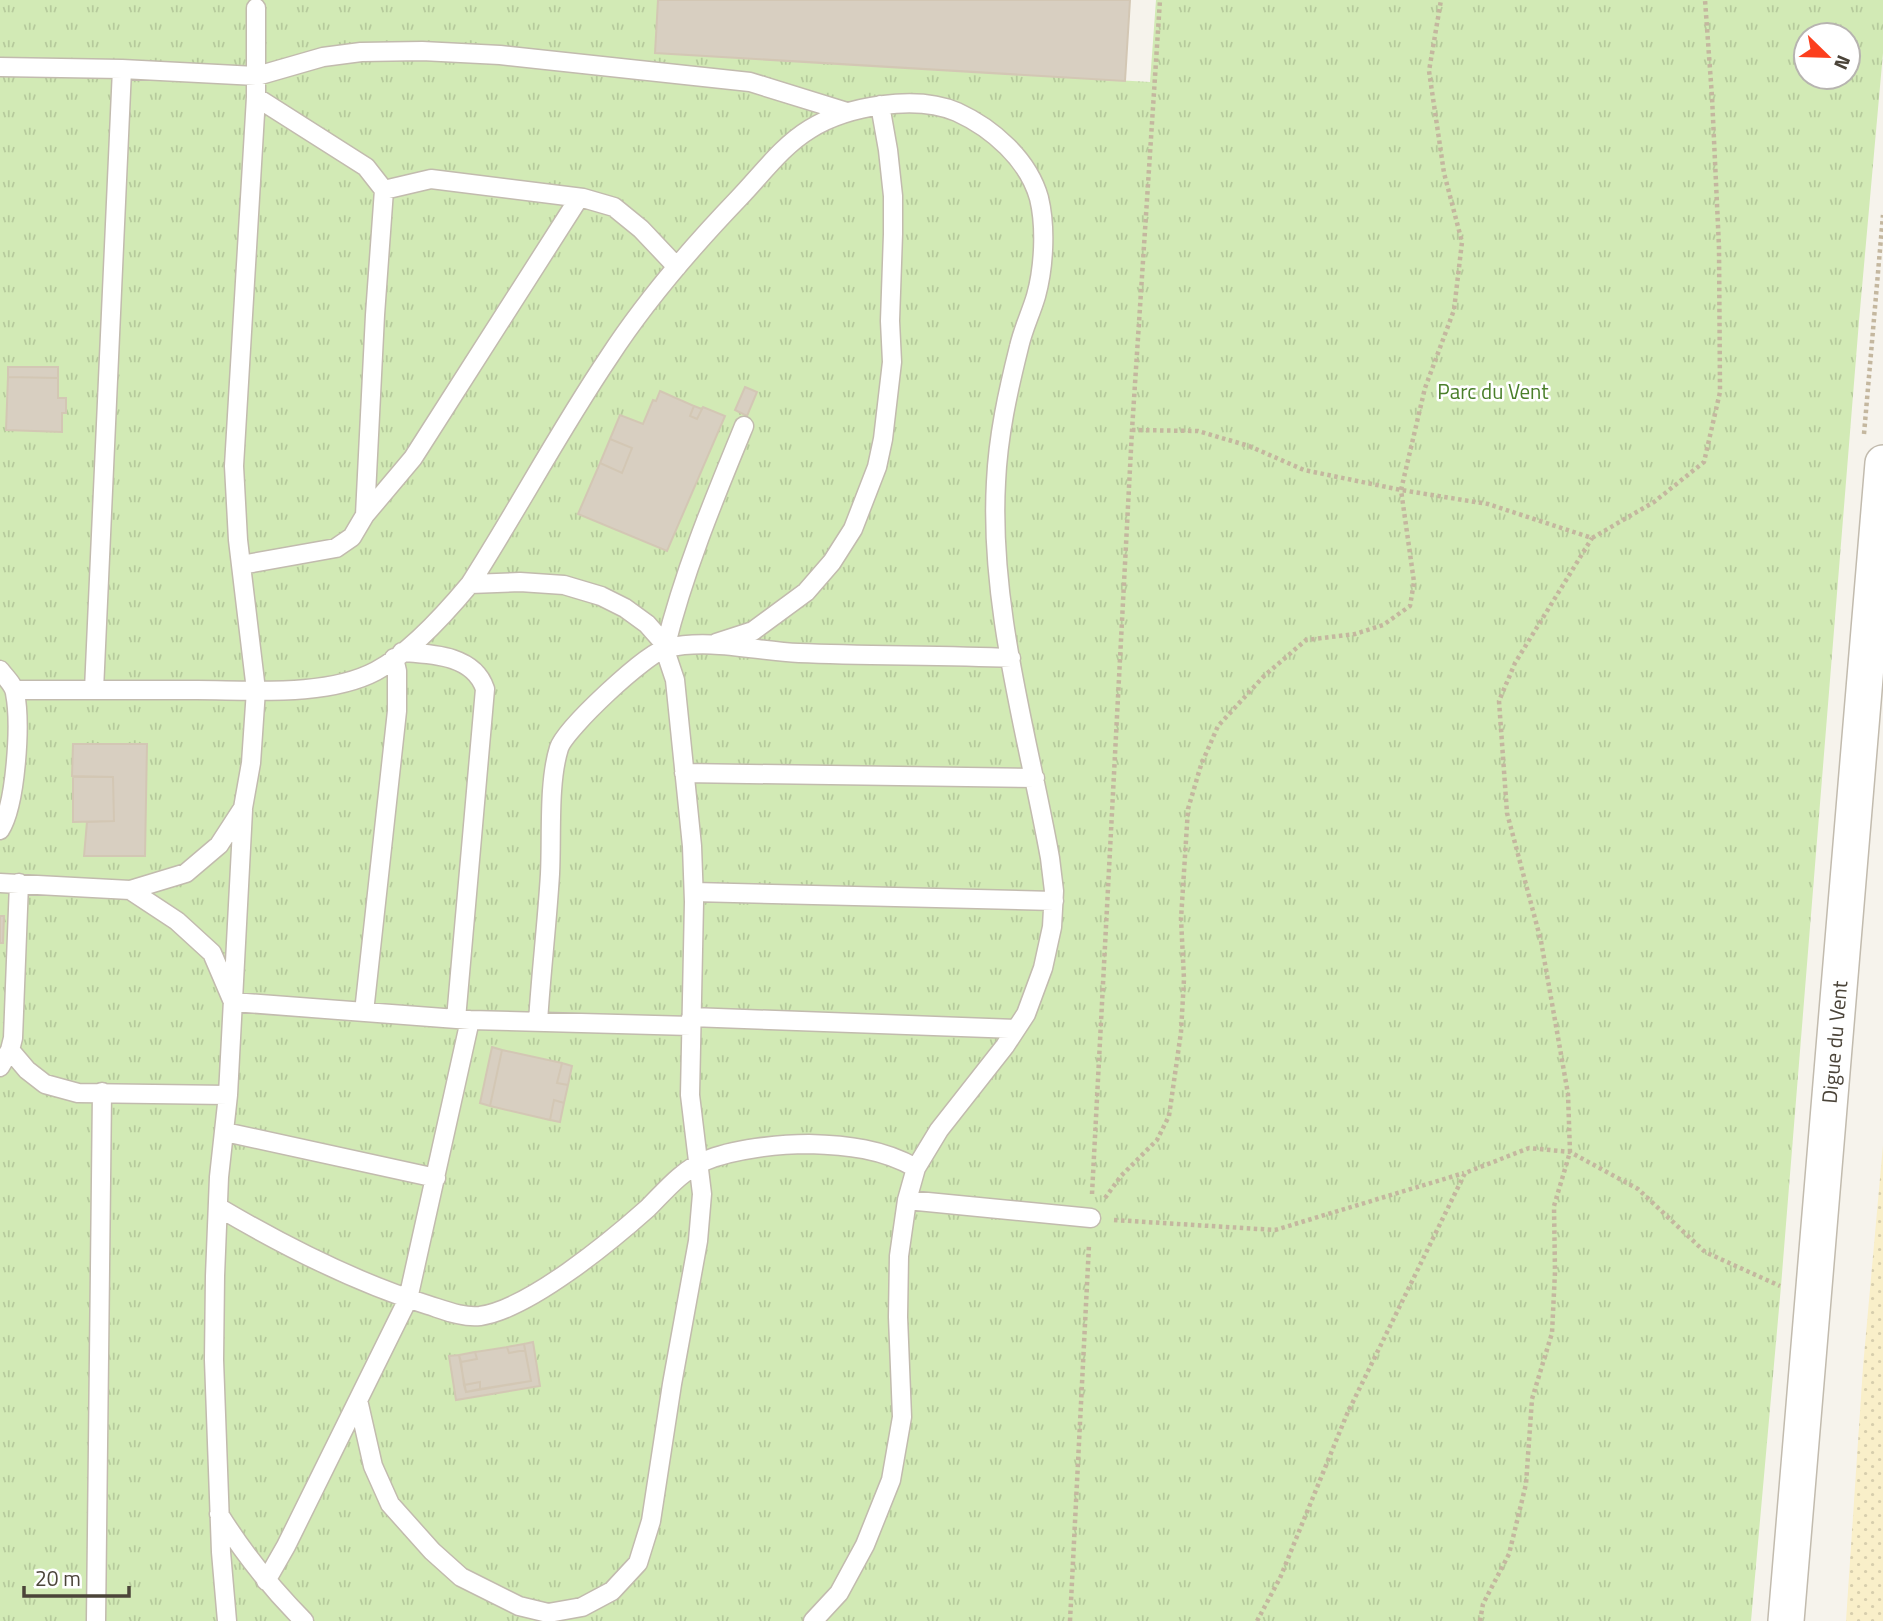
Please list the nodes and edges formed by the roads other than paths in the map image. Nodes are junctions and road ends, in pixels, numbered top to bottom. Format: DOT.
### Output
graph roads {
  1 [pos="256,8"];
  2 [pos="0,67"];
  3 [pos="122,69"];
  4 [pos="257,76"];
  5 [pos="256,97"];
  6 [pos="880,105"];
  7 [pos="847,112"];
  8 [pos="384,190"];
  9 [pos="579,198"];
  10 [pos="677,267"];
  11 [pos="744,426"];
  12 [pos="1883,463"];
  13 [pos="365,515"];
  14 [pos="241,565"];
  15 [pos="470,584"];
  16 [pos="709,645"];
  17 [pos="665,648"];
  18 [pos="398,655"];
  19 [pos="1011,658"];
  20 [pos="0,670"];
  21 [pos="15,690"];
  22 [pos="94,690"];
  23 [pos="256,690"];
  24 [pos="684,773"];
  25 [pos="1035,778"];
  26 [pos="243,808"];
  27 [pos="0,830"];
  28 [pos="0,883"];
  29 [pos="19,883"];
  30 [pos="130,890"];
  31 [pos="694,892"];
  32 [pos="1054,901"];
  33 [pos="233,1002"];
  34 [pos="364,1012"];
  35 [pos="463,1020"];
  36 [pos="691,1021"];
  37 [pos="538,1022"];
  38 [pos="1016,1029"];
  39 [pos="10,1050"];
  40 [pos="0,1067"];
  41 [pos="102,1092"];
  42 [pos="228,1095"];
  43 [pos="225,1132"];
  44 [pos="698,1165"];
  45 [pos="916,1168"];
  46 [pos="436,1178"];
  47 [pos="908,1200"];
  48 [pos="218,1207"];
  49 [pos="1091,1218"];
  50 [pos="408,1299"];
  51 [pos="358,1400"];
  52 [pos="219,1514"];
  53 [pos="266,1581"];
  54 [pos="96,1621"];
  55 [pos="227,1621"];
  56 [pos="304,1621"];
  57 [pos="813,1621"];
  58 [pos="1786,1621"];
  1 -- 4 [label="lane"];
  2 -- 3 [label="lane"];
  3 -- 4 [label="lane"];
  3 -- 22 [label="lane"];
  4 -- 5 [label="lane"];
  4 -- 7 [label="lane"];
  5 -- 8 [label="lane"];
  5 -- 14 [label="lane"];
  6 -- 7 [label="lane"];
  6 -- 16 [label="lane"];
  6 -- 19 [label="lane"];
  7 -- 10 [label="lane"];
  8 -- 9 [label="lane"];
  8 -- 13 [label="lane"];
  9 -- 10 [label="lane"];
  9 -- 13 [label="lane"];
  10 -- 15 [label="lane"];
  11 -- 17 [label="lane"];
  12 -- 58 [label="street, Digue du Vent"];
  13 -- 14 [label="lane"];
  14 -- 23 [label="lane"];
  15 -- 17 [label="lane"];
  15 -- 18 [label="lane"];
  16 -- 17 [label="lane"];
  16 -- 19 [label="lane"];
  17 -- 24 [label="lane"];
  17 -- 37 [label="lane"];
  18 -- 23 [label="lane"];
  18 -- 34 [label="lane"];
  18 -- 35 [label="lane"];
  19 -- 25 [label="lane"];
  20 -- 21 [label="lane"];
  21 -- 22 [label="lane"];
  21 -- 27 [label="lane"];
  22 -- 23 [label="lane"];
  23 -- 26 [label="lane"];
  24 -- 25 [label="lane"];
  24 -- 31 [label="lane"];
  25 -- 32 [label="lane"];
  26 -- 30 [label="lane"];
  26 -- 33 [label="lane"];
  28 -- 29 [label="lane"];
  29 -- 30 [label="lane"];
  29 -- 39 [label="lane"];
  30 -- 33 [label="lane"];
  31 -- 32 [label="lane"];
  31 -- 36 [label="lane"];
  32 -- 38 [label="lane"];
  33 -- 34 [label="lane"];
  33 -- 42 [label="lane"];
  34 -- 35 [label="lane"];
  35 -- 37 [label="lane"];
  35 -- 46 [label="lane"];
  36 -- 37 [label="lane"];
  36 -- 38 [label="lane"];
  36 -- 44 [label="lane"];
  38 -- 45 [label="lane"];
  39 -- 40 [label="lane"];
  39 -- 41 [label="lane"];
  41 -- 42 [label="lane"];
  41 -- 54 [label="lane"];
  42 -- 43 [label="lane"];
  43 -- 46 [label="lane"];
  43 -- 48 [label="lane"];
  44 -- 45 [label="lane"];
  44 -- 50 [label="lane"];
  44 -- 51 [label="lane"];
  45 -- 47 [label="lane"];
  46 -- 50 [label="lane"];
  47 -- 49 [label="lane"];
  47 -- 57 [label="lane"];
  48 -- 50 [label="lane"];
  48 -- 52 [label="lane"];
  50 -- 51 [label="lane"];
  51 -- 53 [label="lane"];
  52 -- 53 [label="lane"];
  52 -- 55 [label="lane"];
  53 -- 56 [label="lane"];
}
